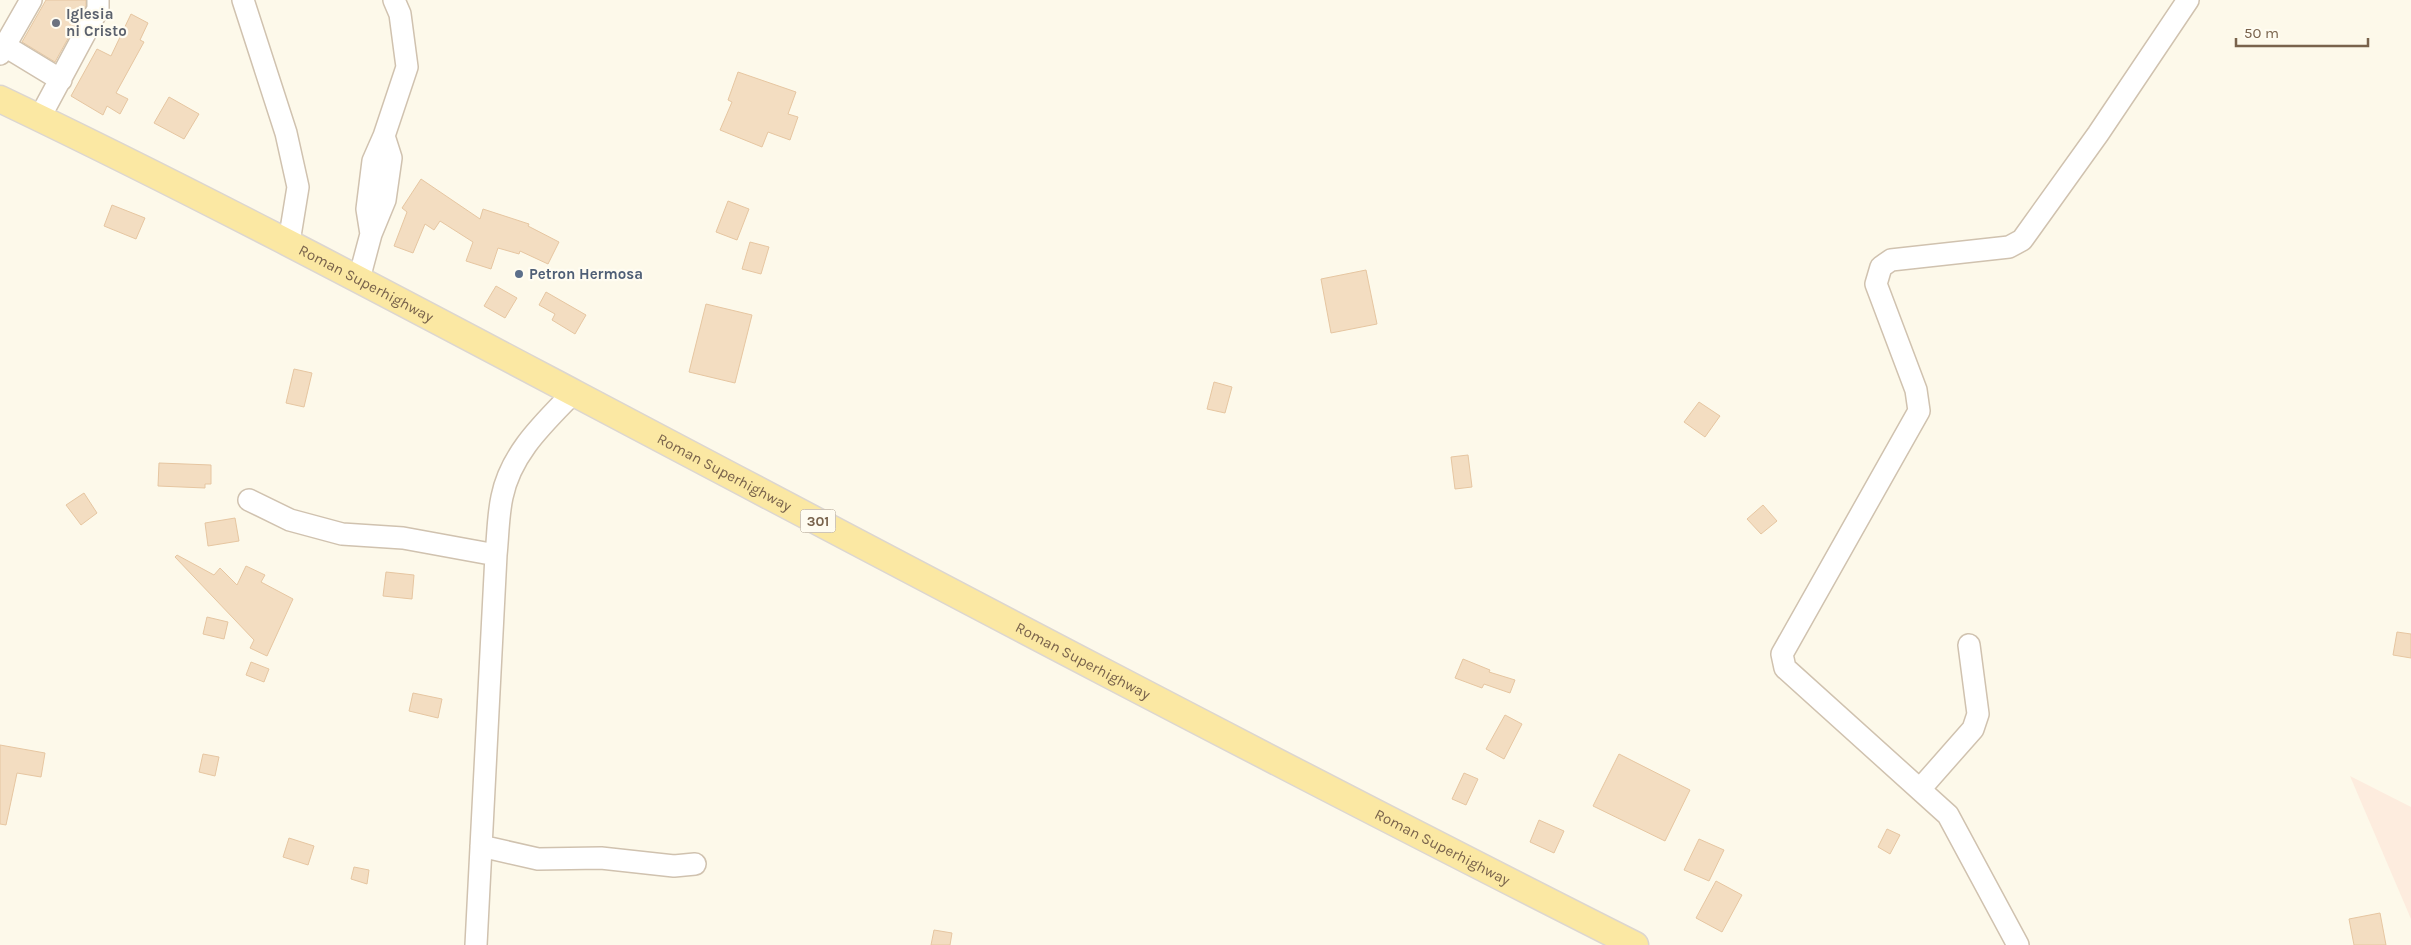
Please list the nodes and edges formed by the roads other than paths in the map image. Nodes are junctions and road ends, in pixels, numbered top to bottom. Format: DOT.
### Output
graph roads {
  1 [pos="31,0"];
  2 [pos="98,0"];
  3 [pos="243,0"];
  4 [pos="394,0"];
  5 [pos="2188,0"];
  6 [pos="2,50"];
  7 [pos="61,80"];
  8 [pos="0,99"];
  9 [pos="40,117"];
  10 [pos="289,242"];
  11 [pos="359,279"];
  12 [pos="573,393"];
  13 [pos="249,500"];
  14 [pos="496,554"];
  15 [pos="1969,645"];
  16 [pos="1921,788"];
  17 [pos="481,846"];
  18 [pos="695,864"];
  19 [pos="476,945"];
  20 [pos="1635,945"];
  21 [pos="2018,945"];
  1 -- 6 [label="street"];
  2 -- 7 [label="street"];
  3 -- 10 [label="street"];
  4 -- 11 [label="street"];
  5 -- 16 [label="street"];
  6 -- 7 [label="street"];
  7 -- 9 [label="street"];
  8 -- 9 [label="main road, Roman Superhighway / 301"];
  9 -- 10 [label="main road, Roman Superhighway / 301"];
  10 -- 11 [label="main road, Roman Superhighway / 301"];
  11 -- 12 [label="main road, Roman Superhighway / 301"];
  12 -- 14 [label="street"];
  12 -- 20 [label="main road, Roman Superhighway / 301"];
  13 -- 14 [label="street"];
  14 -- 17 [label="street"];
  15 -- 16 [label="street"];
  16 -- 21 [label="street"];
  17 -- 18 [label="street"];
  17 -- 19 [label="street"];
}
